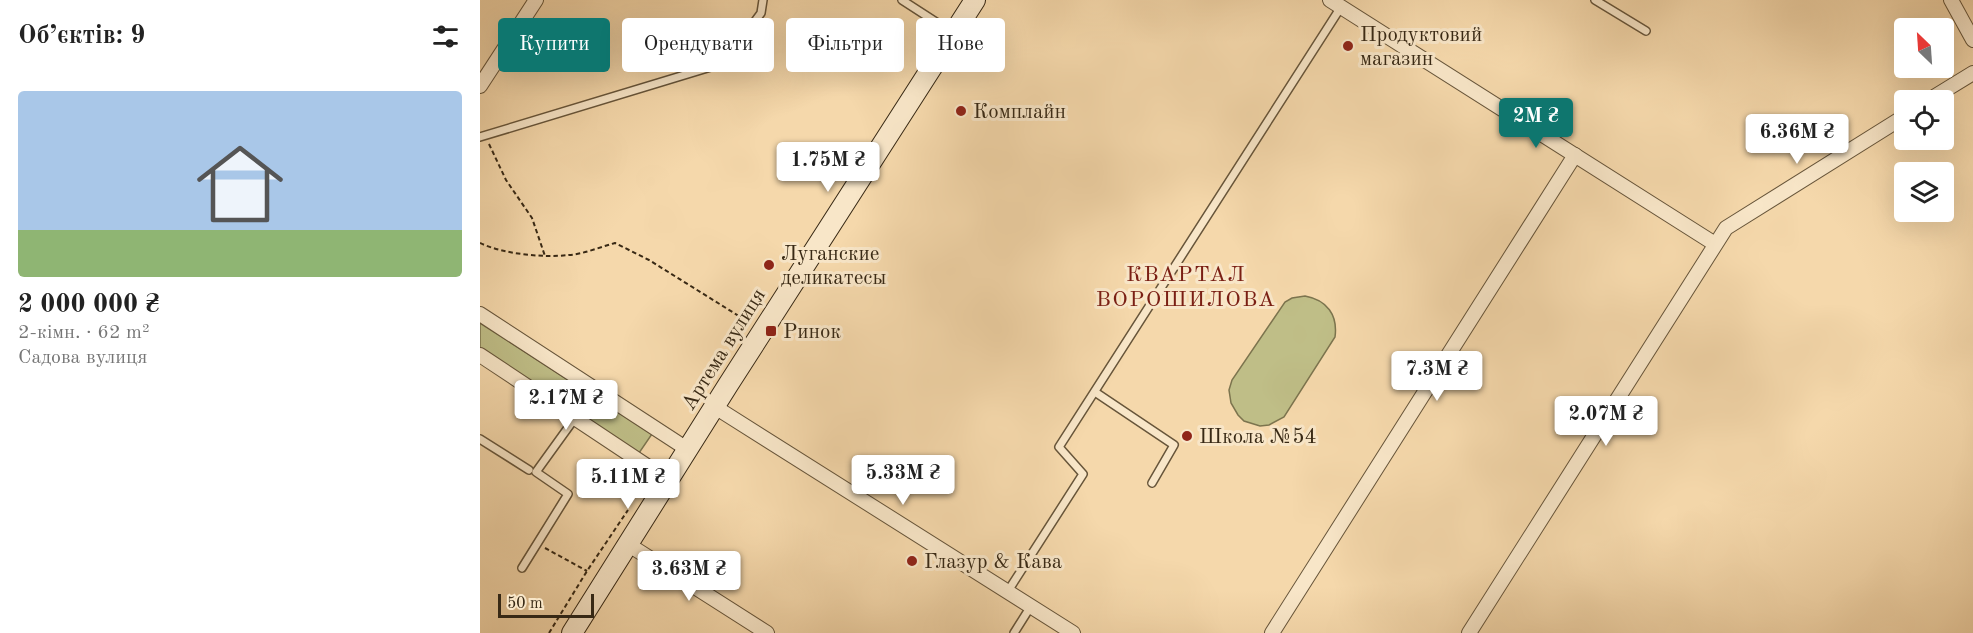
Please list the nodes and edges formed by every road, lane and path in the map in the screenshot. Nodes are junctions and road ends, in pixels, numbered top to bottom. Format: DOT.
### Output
graph roads {
  1 [pos="536,0"];
  2 [pos="763,0"];
  3 [pos="902,0"];
  4 [pos="975,0"];
  5 [pos="1595,0"];
  6 [pos="1952,0"];
  7 [pos="1339,2"];
  8 [pos="930,18"];
  9 [pos="963,18"];
  10 [pos="1646,31"];
  11 [pos="1973,40"];
  12 [pos="928,72"];
  13 [pos="1973,73"];
  14 [pos="480,86"];
  15 [pos="1945,90"];
  16 [pos="1894,123"];
  17 [pos="483,137"];
  18 [pos="1575,155"];
  19 [pos="480,243"];
  20 [pos="1715,244"];
  21 [pos="545,256"];
  22 [pos="480,314"];
  23 [pos="763,331"];
  24 [pos="480,356"];
  25 [pos="1095,392"];
  26 [pos="715,406"];
  27 [pos="575,418"];
  28 [pos="480,439"];
  29 [pos="687,449"];
  30 [pos="529,470"];
  31 [pos="668,480"];
  32 [pos="1152,483"];
  33 [pos="631,507"];
  34 [pos="537,544"];
  35 [pos="629,545"];
  36 [pos="522,568"];
  37 [pos="587,571"];
  38 [pos="1008,591"];
  39 [pos="1031,606"];
  40 [pos="549,633"];
  41 [pos="572,633"];
  42 [pos="767,633"];
  43 [pos="1014,633"];
  44 [pos="1073,633"];
  45 [pos="1272,633"];
  46 [pos="1469,633"];
  1 -- 14 [label="street"];
  2 -- 17 [label="lane"];
  3 -- 8 [label="lane"];
  4 -- 9 [label="street, Артема вулиця"];
  5 -- 10 [label="lane"];
  6 -- 11 [label="street"];
  7 -- 18 [label="street"];
  7 -- 25 [label="lane"];
  12 -- 23 [label="street, Артема вулиця"];
  13 -- 15 [label="street"];
  16 -- 20 [label="street"];
  17 -- 21 [label="path"];
  18 -- 20 [label="street"];
  18 -- 45 [label="street"];
  19 -- 21 [label="path"];
  20 -- 46 [label="street"];
  21 -- 23 [label="path"];
  22 -- 29 [label="street"];
  23 -- 26 [label="street, Артема вулиця"];
  24 -- 27 [label="street"];
  25 -- 32 [label="lane"];
  25 -- 38 [label="lane"];
  26 -- 29 [label="street, Артема вулиця"];
  26 -- 38 [label="street"];
  27 -- 31 [label="street"];
  27 -- 34 [label="lane"];
  28 -- 30 [label="lane"];
  29 -- 31 [label="street, Артема вулиця"];
  31 -- 35 [label="street, Артема вулиця"];
  33 -- 37 [label="path"];
  34 -- 36 [label="lane"];
  34 -- 37 [label="path"];
  35 -- 41 [label="street, Артема вулиця"];
  35 -- 42 [label="street"];
  37 -- 40 [label="path"];
  38 -- 39 [label="street"];
  39 -- 43 [label="lane"];
  39 -- 44 [label="street"];
}
